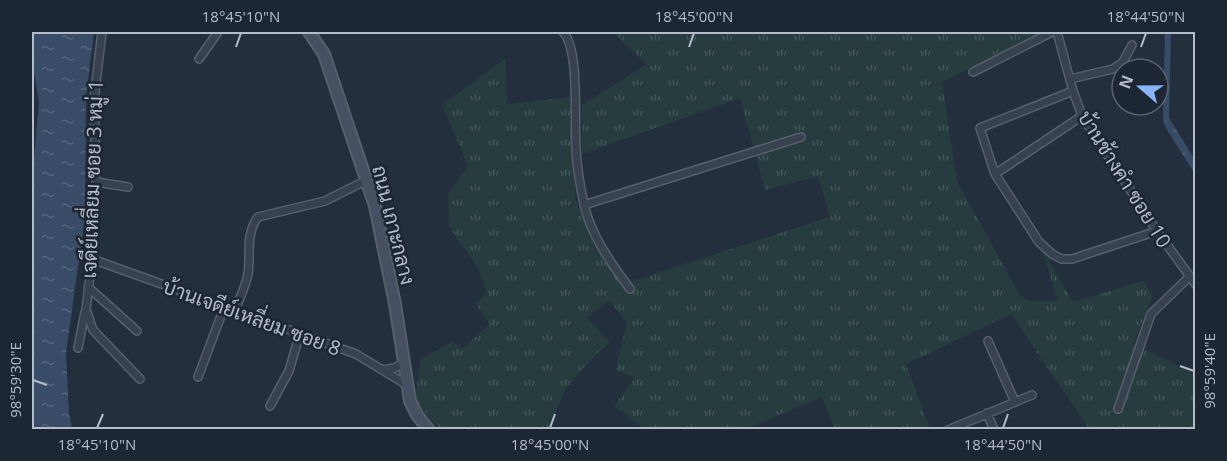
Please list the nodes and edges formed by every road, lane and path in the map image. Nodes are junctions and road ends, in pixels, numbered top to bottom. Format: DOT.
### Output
graph roads {
  1 [pos="102,32"];
  2 [pos="218,32"];
  3 [pos="312,32"];
  4 [pos="562,32"];
  5 [pos="1052,32"];
  6 [pos="1057,32"];
  7 [pos="1132,45"];
  8 [pos="199,59"];
  9 [pos="972,72"];
  10 [pos="1070,79"];
  11 [pos="1073,91"];
  12 [pos="1082,116"];
  13 [pos="801,138"];
  14 [pos="995,174"];
  15 [pos="367,180"];
  16 [pos="96,182"];
  17 [pos="128,187"];
  18 [pos="584,206"];
  19 [pos="1157,231"];
  20 [pos="92,259"];
  21 [pos="1189,277"];
  22 [pos="1196,285"];
  23 [pos="88,287"];
  24 [pos="630,289"];
  25 [pos="224,308"];
  26 [pos="86,309"];
  27 [pos="235,311"];
  28 [pos="137,331"];
  29 [pos="300,333"];
  30 [pos="988,341"];
  31 [pos="78,348"];
  32 [pos="404,363"];
  33 [pos="382,370"];
  34 [pos="198,377"];
  35 [pos="140,379"];
  36 [pos="407,385"];
  37 [pos="1032,395"];
  38 [pos="1015,402"];
  39 [pos="270,406"];
  40 [pos="1118,409"];
  41 [pos="987,413"];
  42 [pos="429,429"];
  43 [pos="948,429"];
  44 [pos="994,429"];
  1 -- 16 [label="street, เจดีย์เหลี่ยม ซอย 3 หมู่ 1"];
  2 -- 8 [label="street"];
  3 -- 15 [label="street, ถนน เกาะกลาง"];
  4 -- 18 [label="street"];
  5 -- 9 [label="street"];
  6 -- 10 [label="street, บ้านช้างคำ ซอย 10"];
  7 -- 10 [label="street"];
  10 -- 11 [label="street, บ้านช้างคำ ซอย 10"];
  11 -- 12 [label="street, บ้านช้างคำ ซอย 10"];
  11 -- 14 [label="street"];
  12 -- 14 [label="street"];
  12 -- 19 [label="street, บ้านช้างคำ ซอย 10"];
  13 -- 18 [label="street"];
  14 -- 19 [label="street"];
  15 -- 27 [label="street"];
  15 -- 32 [label="street, ถนน เกาะกลาง"];
  16 -- 17 [label="street"];
  16 -- 20 [label="street, เจดีย์เหลี่ยม ซอย 3 หมู่ 1"];
  18 -- 24 [label="street"];
  19 -- 21 [label="street, บ้านช้างคำ ซอย 10"];
  20 -- 23 [label="street, เจดีย์เหลี่ยม ซอย 3 หมู่ 1"];
  20 -- 25 [label="street, บ้านเจดีย์เหลี่ยม ซอย 8"];
  21 -- 22 [label="street, บ้านช้างคำ ซอย 10"];
  21 -- 40 [label="street"];
  23 -- 26 [label="street, เจดีย์เหลี่ยม ซอย 3 หมู่ 1"];
  23 -- 28 [label="street"];
  25 -- 27 [label="street, บ้านเจดีย์เหลี่ยม ซอย 8"];
  25 -- 34 [label="street"];
  26 -- 31 [label="street, เจดีย์เหลี่ยม ซอย 3 หมู่ 1"];
  26 -- 35 [label="street"];
  27 -- 29 [label="street, บ้านเจดีย์เหลี่ยม ซอย 8"];
  29 -- 33 [label="street, บ้านเจดีย์เหลี่ยม ซอย 8"];
  29 -- 39 [label="street"];
  30 -- 38 [label="street"];
  32 -- 33 [label="street"];
  32 -- 36 [label="street, ถนน เกาะกลาง"];
  33 -- 36 [label="street, บ้านเจดีย์เหลี่ยม ซอย 8"];
  36 -- 42 [label="street, ถนน เกาะกลาง"];
  37 -- 38 [label="street"];
  38 -- 41 [label="street"];
  41 -- 43 [label="street"];
  41 -- 44 [label="street"];
}
